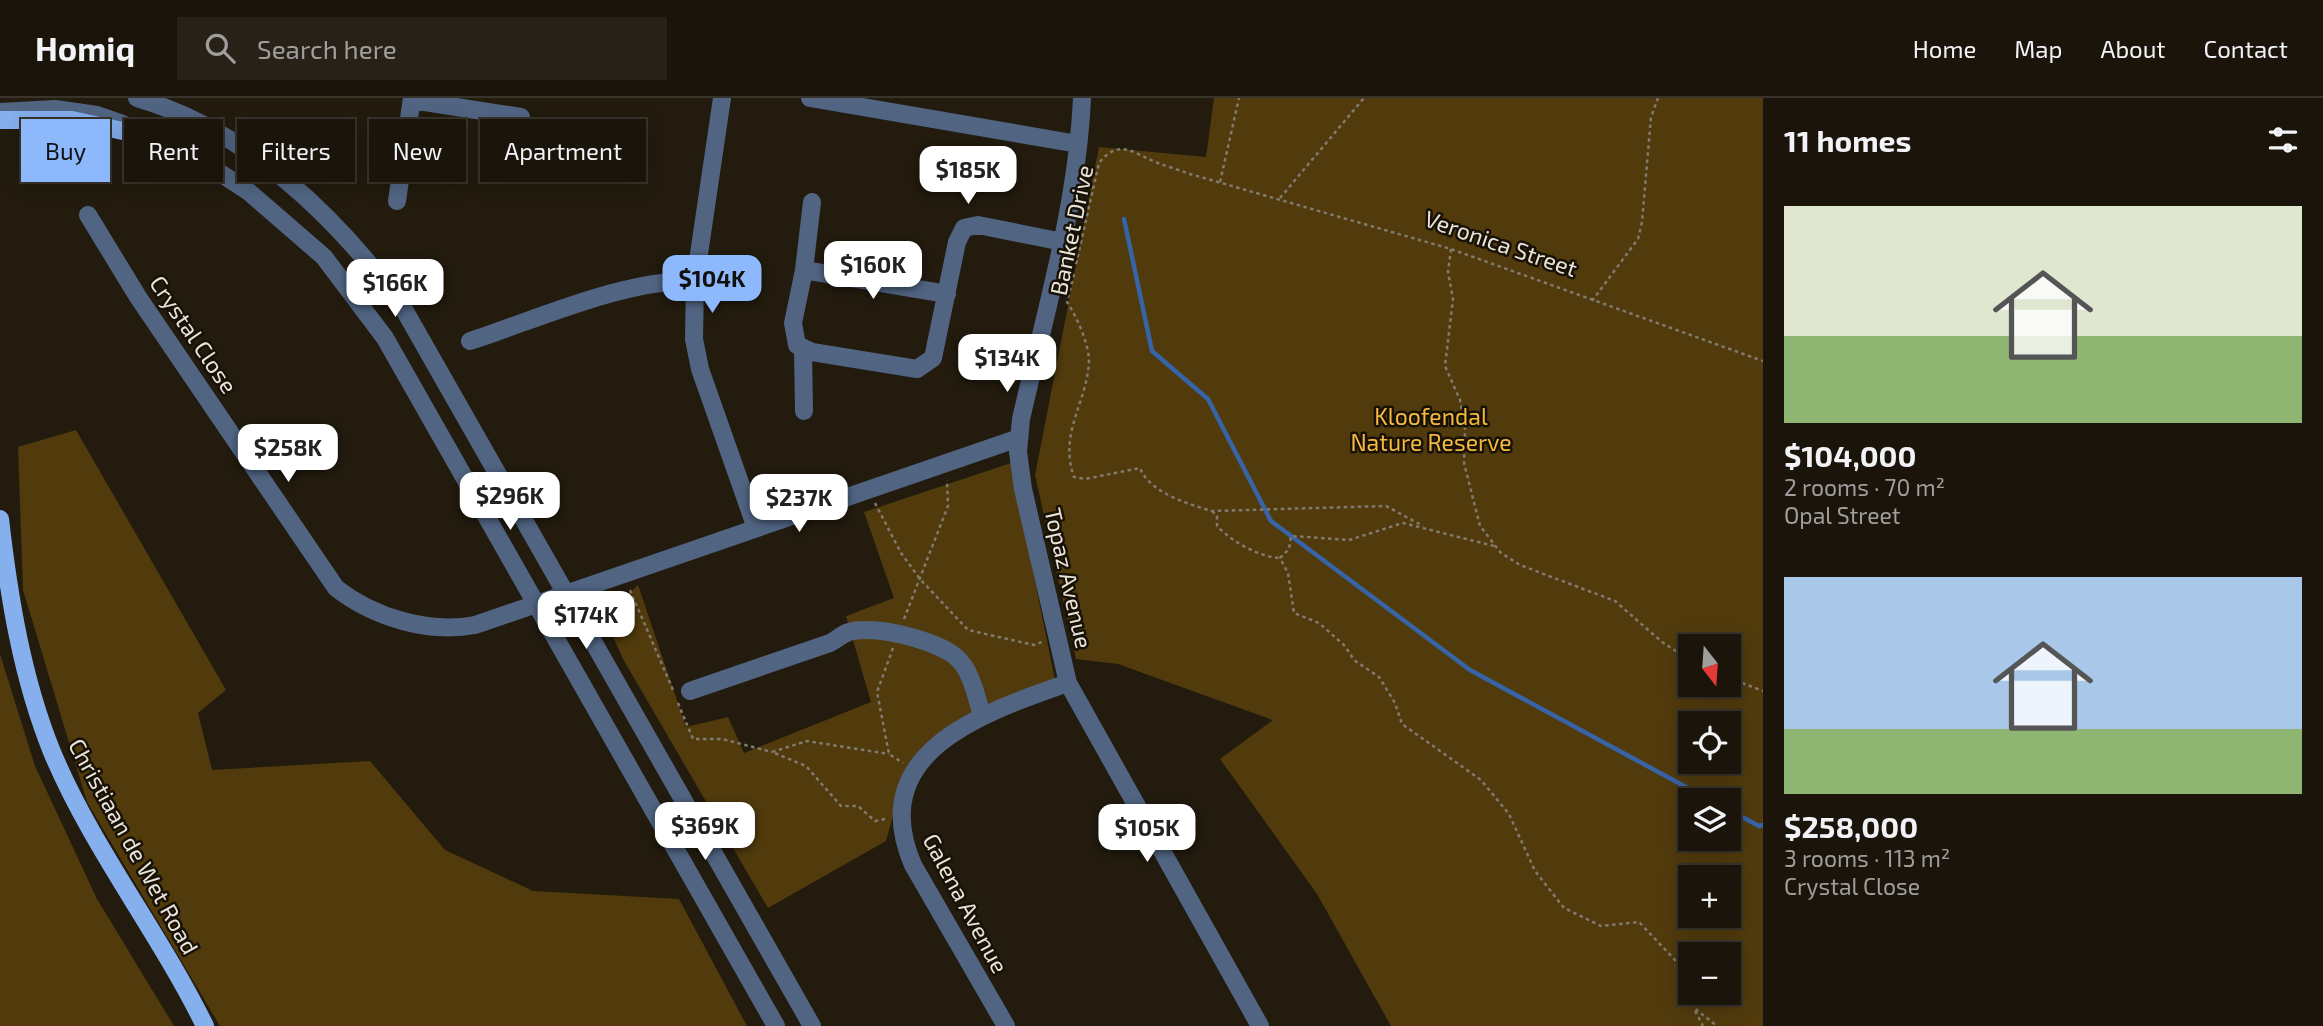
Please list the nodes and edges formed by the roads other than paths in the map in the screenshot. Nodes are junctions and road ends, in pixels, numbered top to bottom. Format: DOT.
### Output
graph roads {
  1 [pos="137,98"];
  2 [pos="722,98"];
  3 [pos="810,98"];
  4 [pos="1082,98"];
  5 [pos="412,99"];
  6 [pos="0,112"];
  7 [pos="521,117"];
  8 [pos="0,120"];
  9 [pos="124,127"];
  10 [pos="124,131"];
  11 [pos="1078,144"];
  12 [pos="223,175"];
  13 [pos="397,201"];
  14 [pos="812,202"];
  15 [pos="88,215"];
  16 [pos="1063,242"];
  17 [pos="804,270"];
  18 [pos="695,281"];
  19 [pos="947,294"];
  20 [pos="470,341"];
  21 [pos="803,350"];
  22 [pos="804,411"];
  23 [pos="1019,438"];
  24 [pos="0,519"];
  25 [pos="756,528"];
  26 [pos="568,595"];
  27 [pos="537,604"];
  28 [pos="1068,683"];
  29 [pos="690,691"];
  30 [pos="982,716"];
  31 [pos="205,1026"];
  32 [pos="776,1026"];
  33 [pos="812,1026"];
  34 [pos="1006,1026"];
  35 [pos="1260,1026"];
  1 -- 26 [label="street"];
  2 -- 18 [label="street"];
  3 -- 11 [label="street"];
  4 -- 11 [label="street, Topaz Avenue"];
  5 -- 7 [label="street"];
  5 -- 13 [label="street"];
  6 -- 9 [label="street"];
  8 -- 10 [label="main road"];
  11 -- 16 [label="street, Topaz Avenue"];
  12 -- 27 [label="street"];
  14 -- 17 [label="street"];
  15 -- 27 [label="street, Crystal Close"];
  16 -- 19 [label="street"];
  16 -- 23 [label="street, Topaz Avenue"];
  17 -- 19 [label="street"];
  17 -- 21 [label="street"];
  18 -- 20 [label="street"];
  18 -- 25 [label="street"];
  19 -- 21 [label="street"];
  21 -- 22 [label="street"];
  23 -- 25 [label="street, Crystal Close"];
  23 -- 28 [label="street, Topaz Avenue"];
  24 -- 31 [label="main road, Christiaan de Wet Road"];
  25 -- 26 [label="street, Crystal Close"];
  26 -- 27 [label="street, Crystal Close"];
  26 -- 33 [label="street"];
  27 -- 32 [label="street"];
  28 -- 30 [label="street, Galena Avenue"];
  28 -- 35 [label="street, Topaz Avenue"];
  29 -- 30 [label="street"];
  30 -- 34 [label="street, Galena Avenue"];
}
